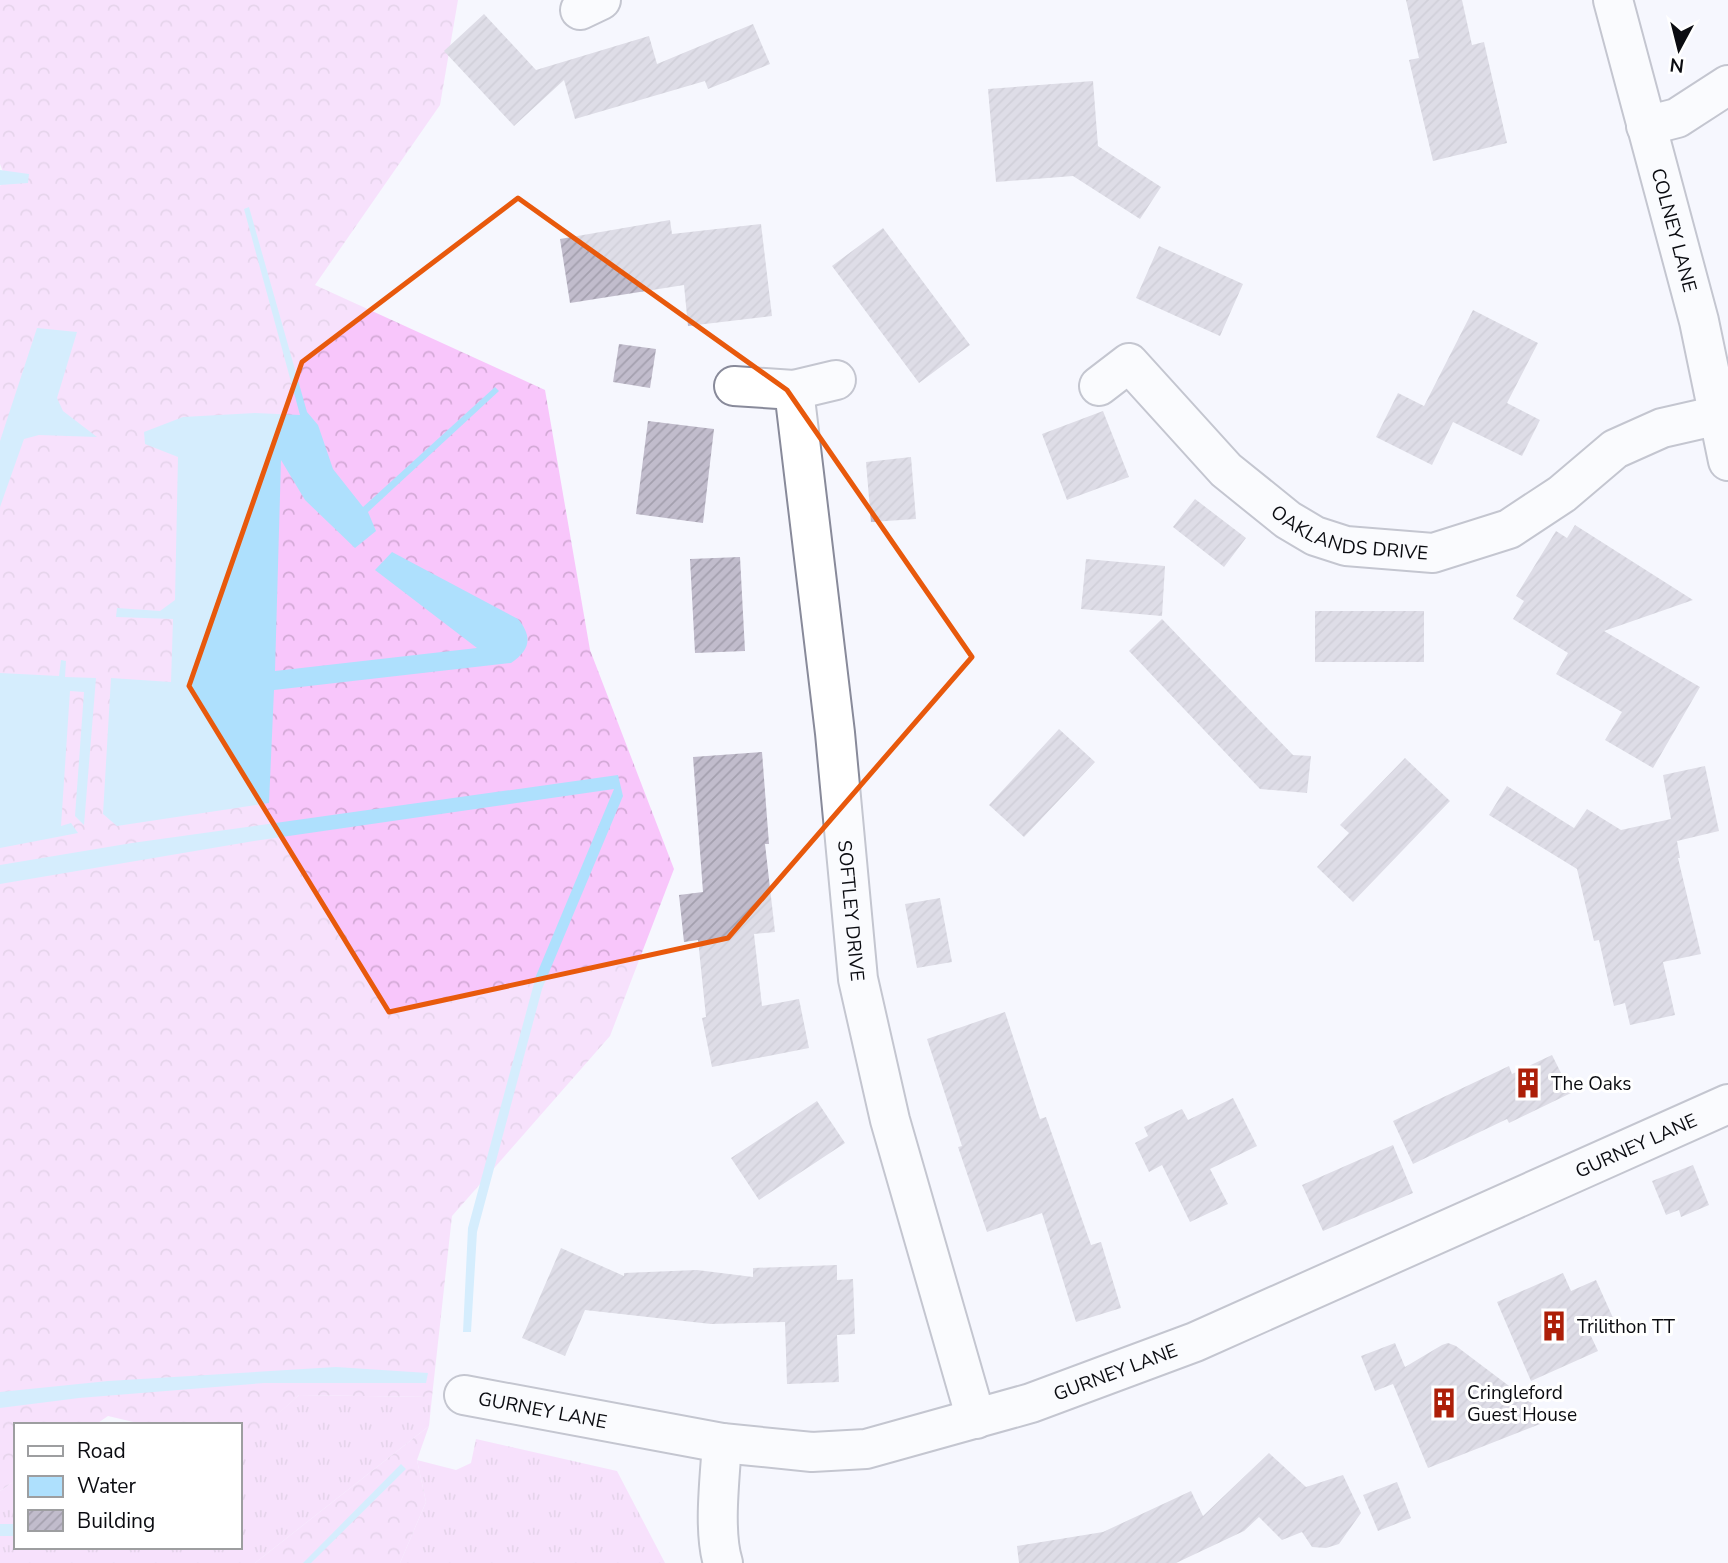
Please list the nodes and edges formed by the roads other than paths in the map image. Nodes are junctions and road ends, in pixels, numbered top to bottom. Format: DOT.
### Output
graph roads {
  1 [pos="1613,0"];
  2 [pos="1728,85"];
  3 [pos="1646,126"];
  4 [pos="836,380"];
  5 [pos="734,386"];
  6 [pos="1099,386"];
  7 [pos="794,390"];
  8 [pos="1720,415"];
  9 [pos="1728,461"];
  10 [pos="1728,1104"];
  11 [pos="464,1395"];
  12 [pos="976,1419"];
  13 [pos="722,1443"];
  14 [pos="723,1563"];
  1 -- 3 [label="street, COLNEY LANE"];
  2 -- 3 [label="street"];
  3 -- 8 [label="street, COLNEY LANE"];
  4 -- 7 [label="street"];
  5 -- 7 [label="street"];
  6 -- 8 [label="street, OAKLANDS DRIVE"];
  7 -- 12 [label="street, SOFTLEY DRIVE"];
  8 -- 9 [label="street, COLNEY LANE"];
  10 -- 12 [label="street, GURNEY LANE"];
  11 -- 13 [label="street, GURNEY LANE"];
  12 -- 13 [label="street, GURNEY LANE"];
  13 -- 14 [label="street"];
}
